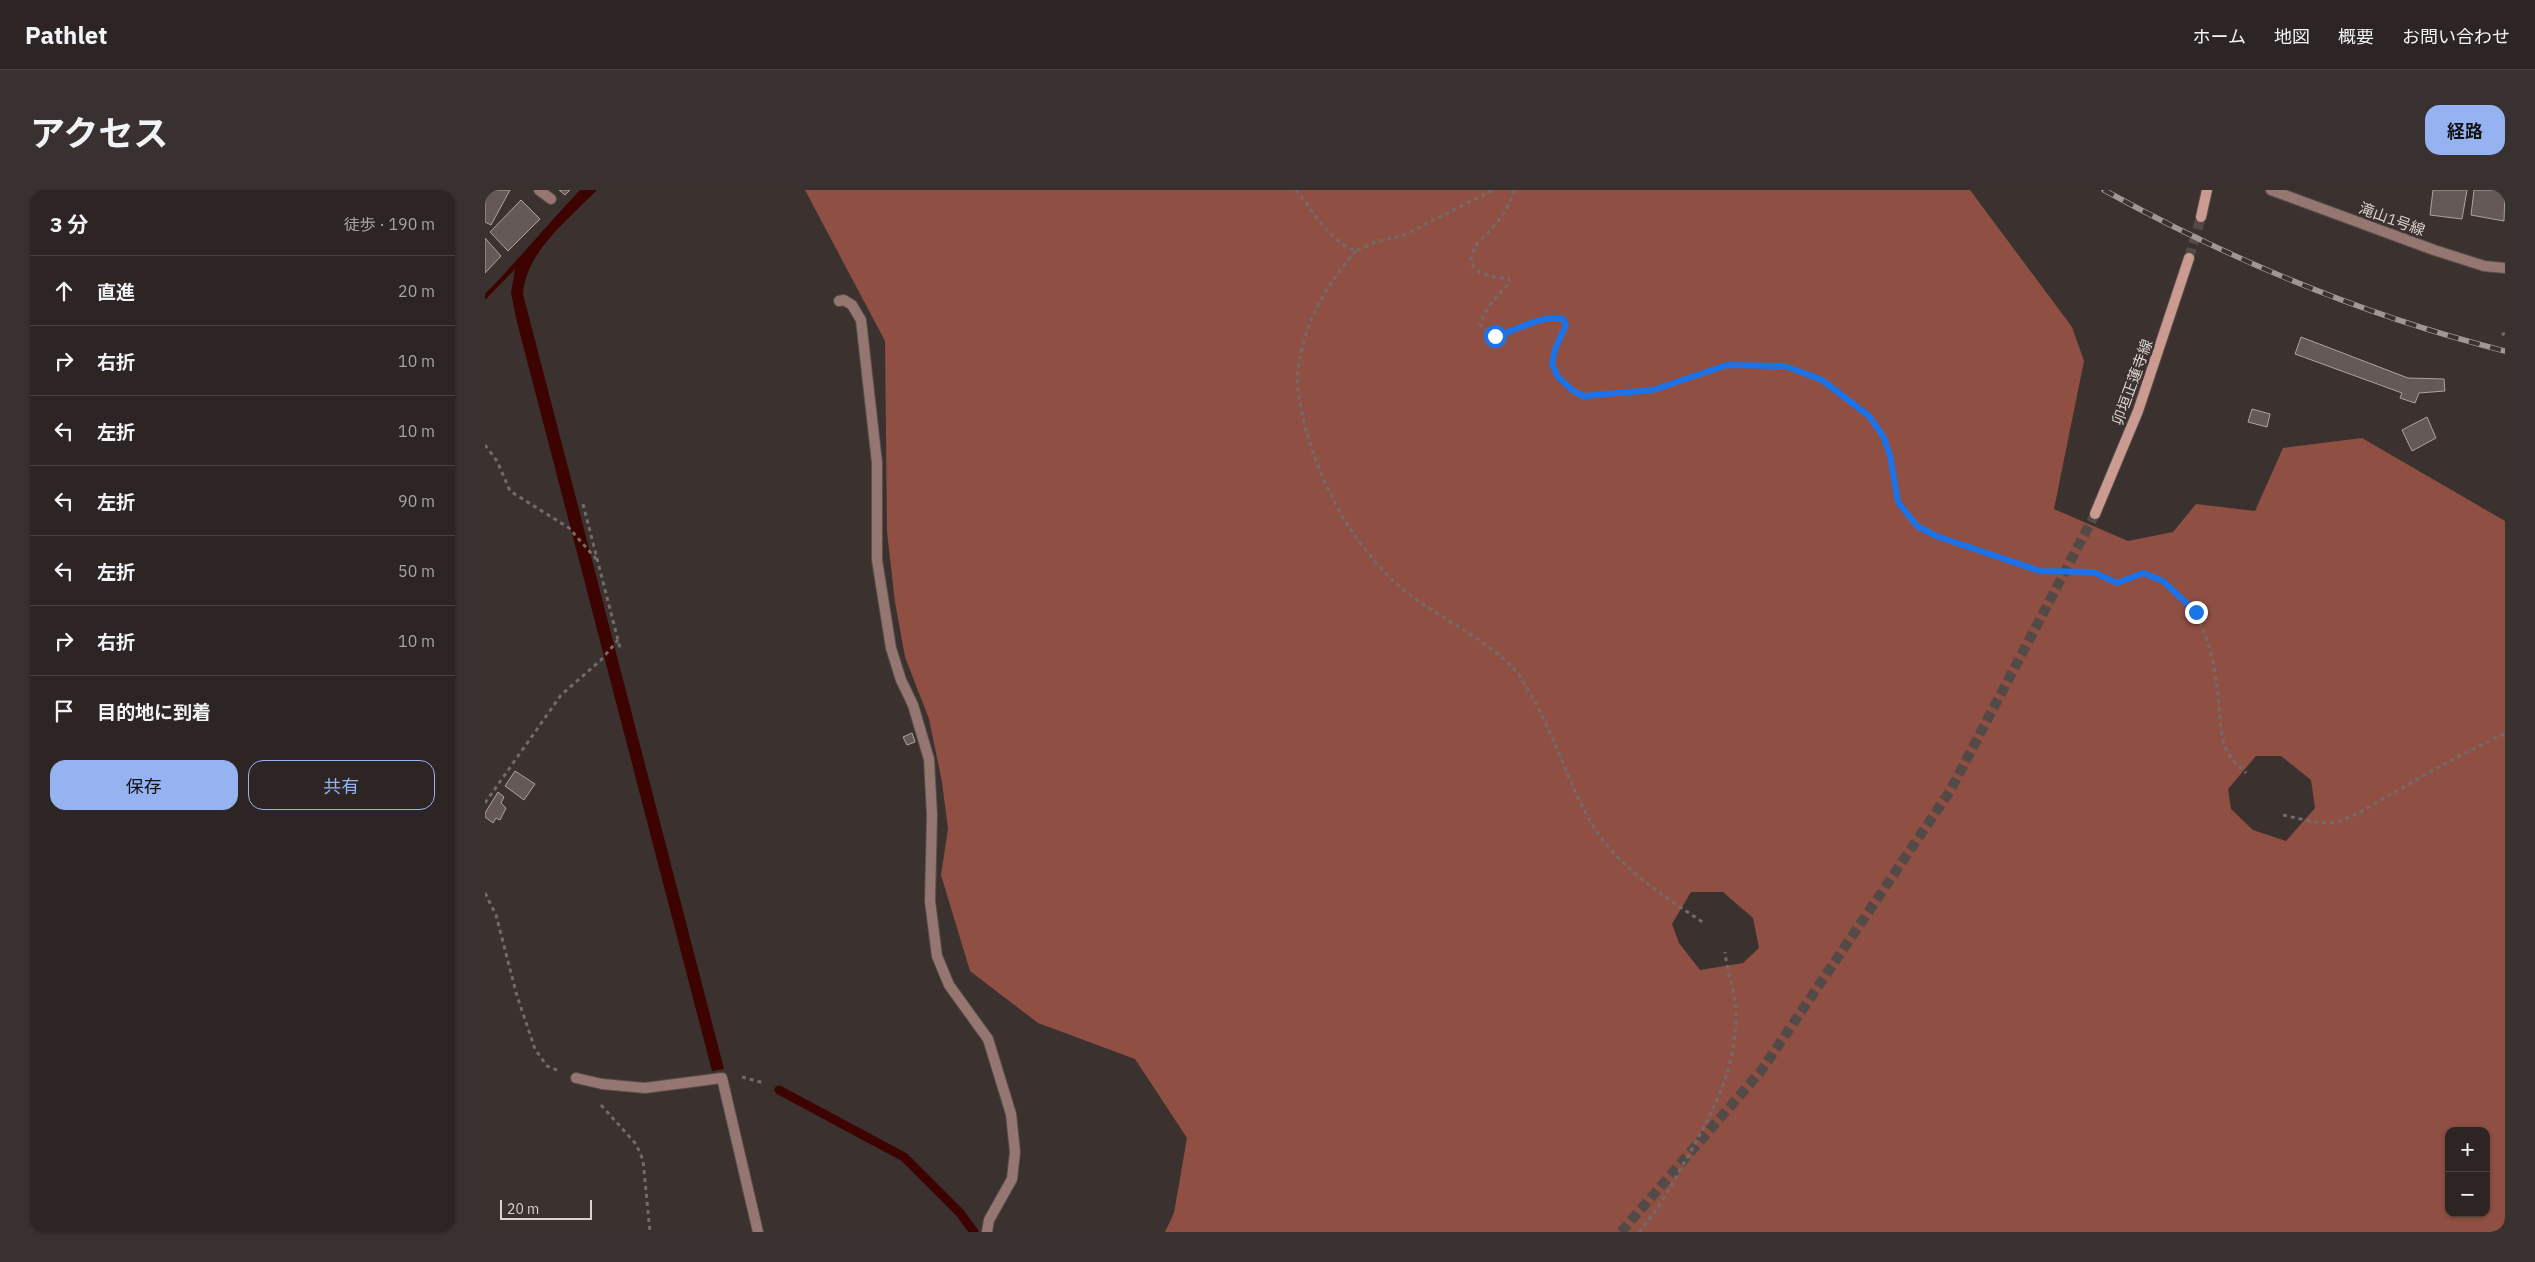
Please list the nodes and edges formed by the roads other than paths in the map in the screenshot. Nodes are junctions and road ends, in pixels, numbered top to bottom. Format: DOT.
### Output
graph roads {
  1 [pos="539,190"];
  2 [pos="2207,190"];
  3 [pos="2271,190"];
  4 [pos="551,199"];
  5 [pos="2201,217"];
  6 [pos="2189,258"];
  7 [pos="2505,268"];
  8 [pos="839,301"];
  9 [pos="2095,514"];
  10 [pos="577,1078"];
  11 [pos="758,1232"];
  12 [pos="987,1232"];
  1 -- 4 [label="street"];
  2 -- 5 [label="main road"];
  3 -- 7 [label="street, 滝山1号線"];
  6 -- 9 [label="main road, 卯垣正蓮寺線"];
  8 -- 12 [label="street"];
  10 -- 11 [label="street"];
}
